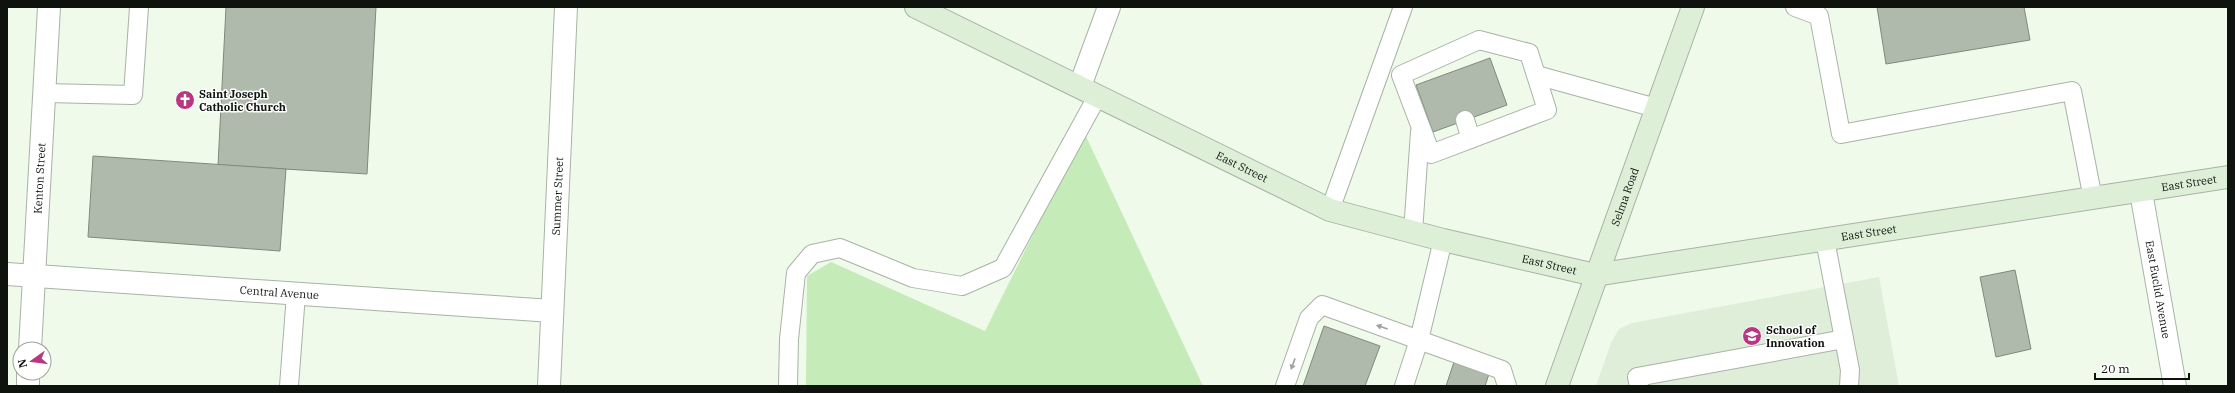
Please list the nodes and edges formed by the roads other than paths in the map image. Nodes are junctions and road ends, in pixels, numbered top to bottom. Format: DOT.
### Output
graph roads {
  1 [pos="49,7"];
  2 [pos="139,7"];
  3 [pos="566,7"];
  4 [pos="916,7"];
  5 [pos="1109,7"];
  6 [pos="1403,7"];
  7 [pos="1693,7"];
  8 [pos="1795,7"];
  9 [pos="1536,75"];
  10 [pos="1089,91"];
  11 [pos="45,93"];
  12 [pos="1656,108"];
  13 [pos="1465,120"];
  14 [pos="1420,127"];
  15 [pos="1471,139"];
  16 [pos="2228,177"];
  17 [pos="2141,192"];
  18 [pos="2093,199"];
  19 [pos="1330,210"];
  20 [pos="1413,232"];
  21 [pos="1443,240"];
  22 [pos="1825,240"];
  23 [pos="7,274"];
  24 [pos="34,275"];
  25 [pos="1596,275"];
  26 [pos="296,294"];
  27 [pos="552,311"];
  28 [pos="1419,340"];
  29 [pos="1844,340"];
  30 [pos="30,341"];
  31 [pos="289,386"];
  32 [pos="549,386"];
  33 [pos="788,386"];
  34 [pos="1285,386"];
  35 [pos="1404,386"];
  36 [pos="1507,386"];
  37 [pos="1557,386"];
  38 [pos="1639,386"];
  39 [pos="1849,386"];
  40 [pos="2174,386"];
  1 -- 11 [label="street, Kenton Street"];
  2 -- 11 [label="lane"];
  3 -- 27 [label="street, Summer Street"];
  4 -- 10 [label="street, East Street"];
  5 -- 10 [label="street"];
  6 -- 19 [label="lane"];
  7 -- 12 [label="street, Selma Road"];
  8 -- 18 [label="lane"];
  9 -- 12 [label="lane"];
  9 -- 14 [label="lane"];
  9 -- 15 [label="lane"];
  10 -- 19 [label="street, East Street"];
  10 -- 33 [label="lane"];
  11 -- 24 [label="street, Kenton Street"];
  12 -- 25 [label="street, Selma Road"];
  13 -- 15 [label="lane"];
  14 -- 15 [label="lane"];
  14 -- 20 [label="lane"];
  16 -- 17 [label="street, East Street"];
  17 -- 18 [label="street, East Street"];
  17 -- 40 [label="street, East Euclid Avenue"];
  18 -- 22 [label="street, East Street"];
  19 -- 20 [label="street, East Street"];
  20 -- 21 [label="street, East Street"];
  21 -- 25 [label="street, East Street"];
  21 -- 28 [label="lane"];
  22 -- 25 [label="street, East Street"];
  22 -- 29 [label="lane"];
  23 -- 24 [label="street, Central Avenue"];
  24 -- 26 [label="street, Central Avenue"];
  24 -- 30 [label="street, Kenton Street"];
  25 -- 37 [label="street, Selma Road"];
  26 -- 27 [label="street, Central Avenue"];
  26 -- 31 [label="lane"];
  27 -- 32 [label="street, Summer Street"];
  28 -- 34 [label="lane, one-way"];
  28 -- 35 [label="lane"];
  28 -- 36 [label="lane"];
  29 -- 38 [label="lane"];
  29 -- 39 [label="lane"];
}
